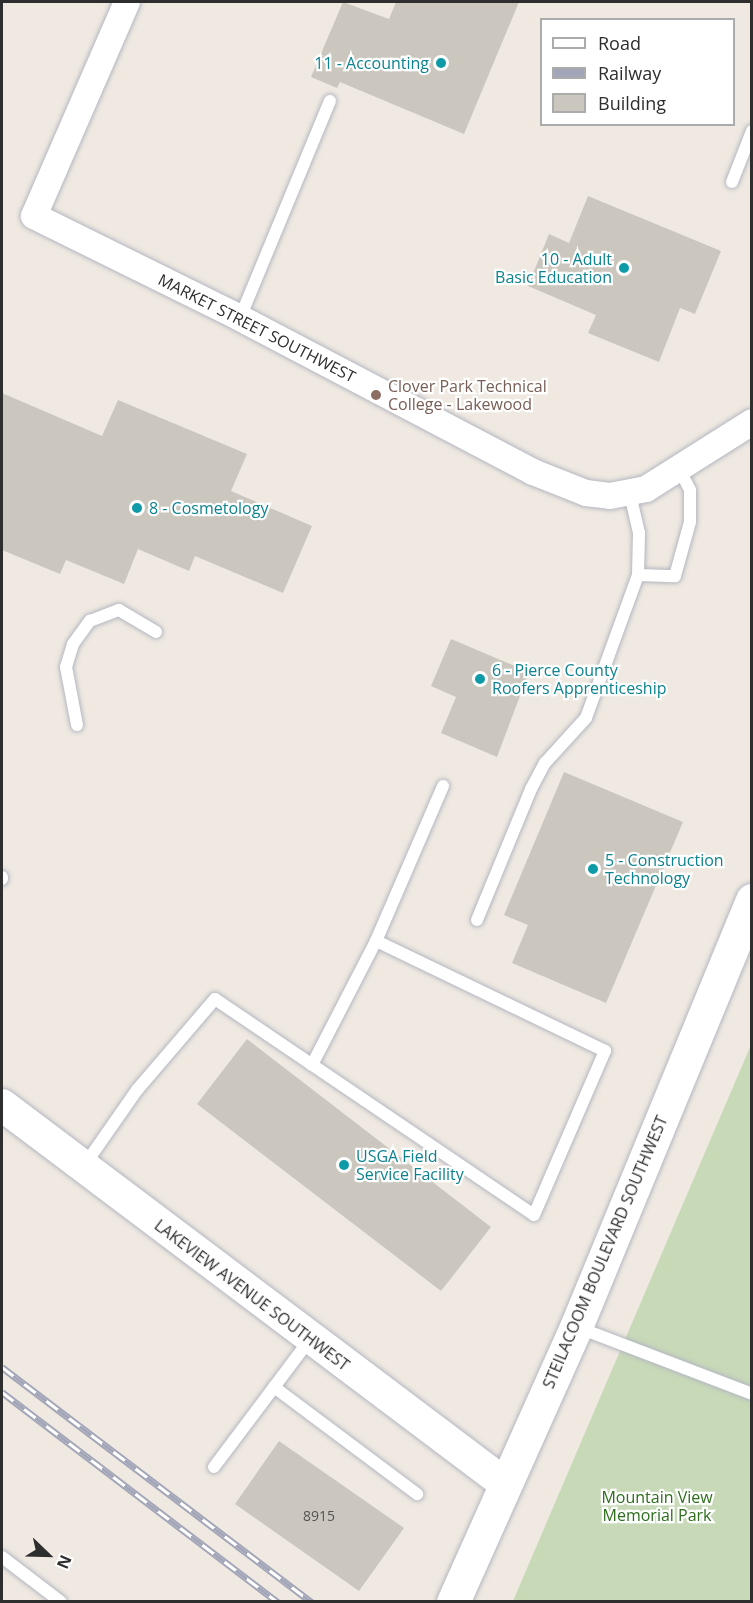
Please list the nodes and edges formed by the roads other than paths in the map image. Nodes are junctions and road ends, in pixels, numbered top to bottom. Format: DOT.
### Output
graph roads {
  1 [pos="127,2"];
  2 [pos="330,101"];
  3 [pos="752,131"];
  4 [pos="732,182"];
  5 [pos="240,318"];
  6 [pos="752,422"];
  7 [pos="680,470"];
  8 [pos="630,495"];
  9 [pos="638,575"];
  10 [pos="156,632"];
  11 [pos="77,725"];
  12 [pos="443,786"];
  13 [pos="752,900"];
  14 [pos="477,920"];
  15 [pos="376,941"];
  16 [pos="312,1065"];
  17 [pos="2,1105"];
  18 [pos="83,1167"];
  19 [pos="576,1327"];
  20 [pos="310,1339"];
  21 [pos="274,1387"];
  22 [pos="752,1394"];
  23 [pos="214,1467"];
  24 [pos="504,1483"];
  25 [pos="417,1494"];
  26 [pos="2,1557"];
  27 [pos="61,1602"];
  28 [pos="453,1602"];
  1 -- 5 [label="street, MARKET STREET SOUTHWEST"];
  2 -- 5 [label="lane"];
  3 -- 4 [label="lane"];
  5 -- 8 [label="street, MARKET STREET SOUTHWEST"];
  6 -- 7 [label="street, MARKET STREET SOUTHWEST"];
  7 -- 8 [label="street, MARKET STREET SOUTHWEST"];
  7 -- 9 [label="lane"];
  8 -- 9 [label="lane"];
  9 -- 14 [label="lane"];
  10 -- 11 [label="lane"];
  12 -- 15 [label="lane"];
  13 -- 19 [label="main road, STEILACOOM BOULEVARD SOUTHWEST"];
  15 -- 16 [label="lane"];
  15 -- 16 [label="lane"];
  16 -- 18 [label="lane"];
  17 -- 18 [label="street, LAKEVIEW AVENUE SOUTHWEST"];
  18 -- 20 [label="street, LAKEVIEW AVENUE SOUTHWEST"];
  19 -- 22 [label="lane"];
  19 -- 24 [label="main road, STEILACOOM BOULEVARD SOUTHWEST"];
  20 -- 21 [label="lane"];
  20 -- 24 [label="street, LAKEVIEW AVENUE SOUTHWEST"];
  21 -- 23 [label="lane"];
  21 -- 25 [label="lane"];
  24 -- 28 [label="main road, STEILACOOM BOULEVARD SOUTHWEST"];
  26 -- 27 [label="lane"];
}
